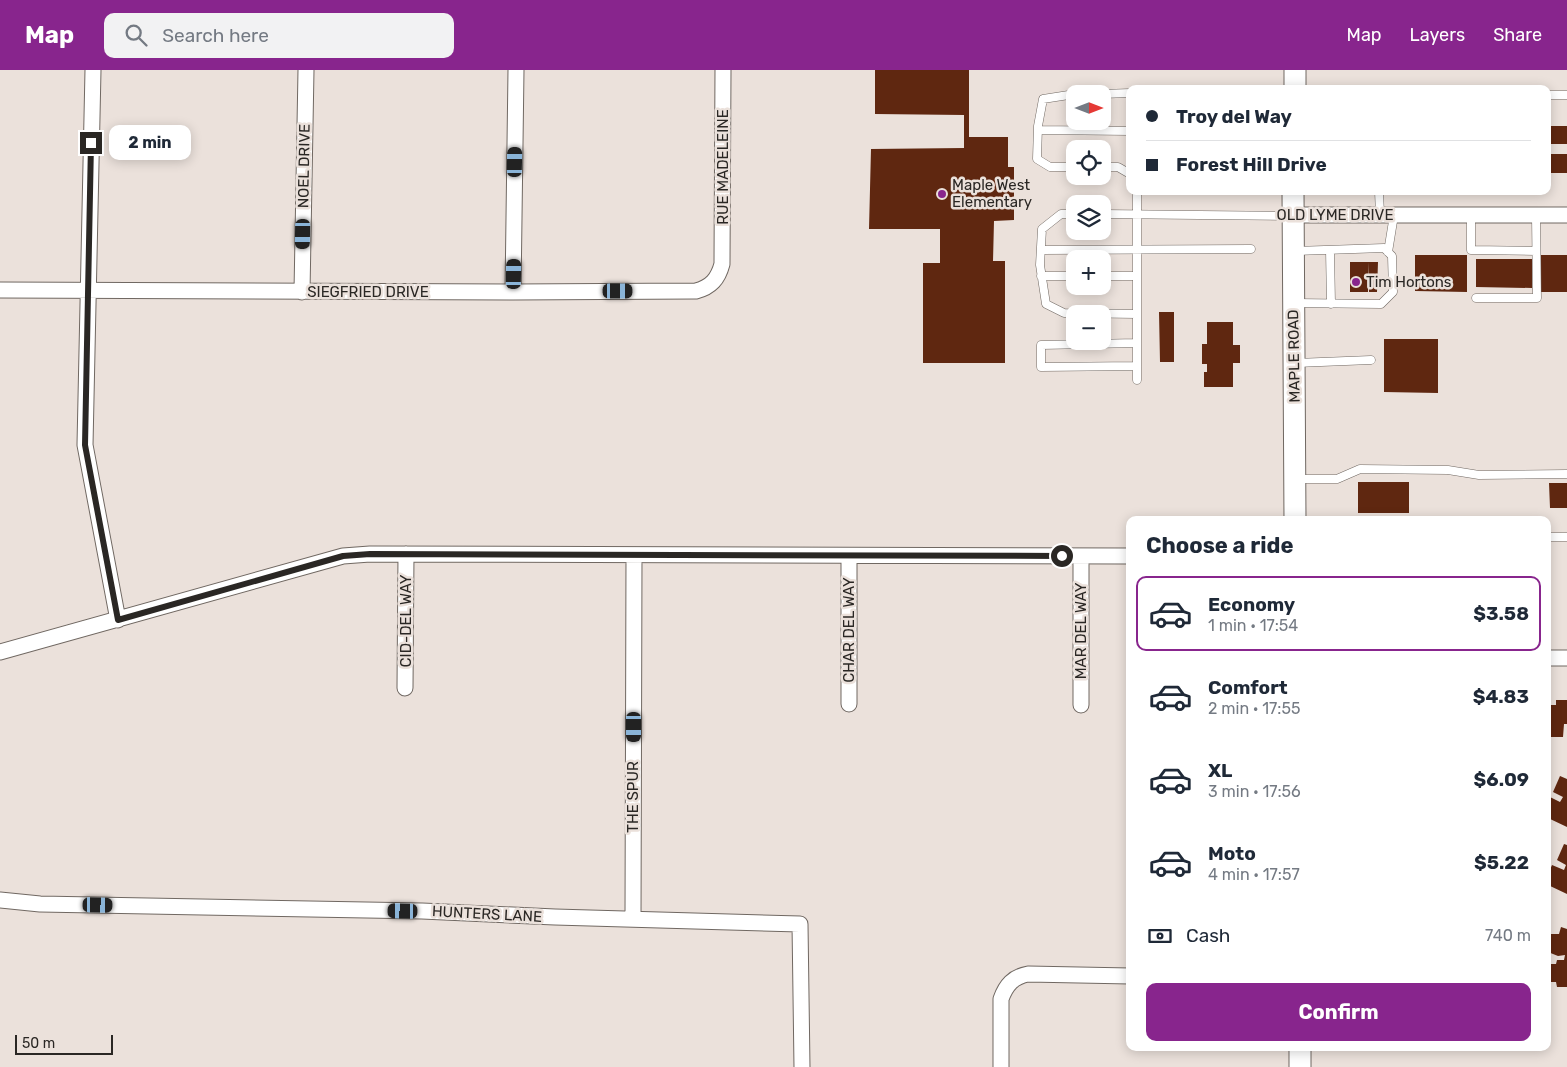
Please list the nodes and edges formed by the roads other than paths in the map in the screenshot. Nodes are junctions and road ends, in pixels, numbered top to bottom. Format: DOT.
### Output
graph roads {
  1 [pos="93,70"];
  2 [pos="306,70"];
  3 [pos="516,70"];
  4 [pos="723,70"];
  5 [pos="1295,70"];
  6 [pos="1295,85"];
  7 [pos="1126,93"];
  8 [pos="1111,94"];
  9 [pos="1066,95"];
  10 [pos="1551,95"];
  11 [pos="1567,95"];
  12 [pos="1038,130"];
  13 [pos="1126,131"];
  14 [pos="1066,167"];
  15 [pos="1111,167"];
  16 [pos="1126,172"];
  17 [pos="1136,195"];
  18 [pos="1293,195"];
  19 [pos="1380,195"];
  20 [pos="1066,214"];
  21 [pos="1111,214"];
  22 [pos="1137,214"];
  23 [pos="1387,215"];
  24 [pos="1471,215"];
  25 [pos="1536,215"];
  26 [pos="1567,215"];
  27 [pos="1293,216"];
  28 [pos="1250,249"];
  29 [pos="1040,250"];
  30 [pos="1137,250"];
  31 [pos="1330,250"];
  32 [pos="1293,251"];
  33 [pos="1536,251"];
  34 [pos="1388,252"];
  35 [pos="722,264"];
  36 [pos="1041,276"];
  37 [pos="1066,276"];
  38 [pos="1111,276"];
  39 [pos="1137,276"];
  40 [pos="0,290"];
  41 [pos="88,290"];
  42 [pos="302,292"];
  43 [pos="513,292"];
  44 [pos="1476,298"];
  45 [pos="1294,303"];
  46 [pos="1331,304"];
  47 [pos="1137,314"];
  48 [pos="1137,343"];
  49 [pos="1371,360"];
  50 [pos="1294,363"];
  51 [pos="1137,366"];
  52 [pos="1137,380"];
  53 [pos="1567,474"];
  54 [pos="1295,479"];
  55 [pos="1295,516"];
  56 [pos="1551,537"];
  57 [pos="1567,537"];
  58 [pos="406,554"];
  59 [pos="634,555"];
  60 [pos="848,556"];
  61 [pos="1081,556"];
  62 [pos="1126,556"];
  63 [pos="118,620"];
  64 [pos="0,652"];
  65 [pos="1551,658"];
  66 [pos="1567,658"];
  67 [pos="405,688"];
  68 [pos="849,704"];
  69 [pos="1081,705"];
  70 [pos="0,900"];
  71 [pos="633,919"];
  72 [pos="1126,976"];
  73 [pos="1300,1051"];
  74 [pos="802,1067"];
  75 [pos="1001,1067"];
  76 [pos="1300,1067"];
  1 -- 41 [label="street"];
  2 -- 42 [label="street, NOEL DRIVE"];
  3 -- 43 [label="street"];
  4 -- 35 [label="street, RUE MADELEINE"];
  5 -- 6 [label="main road"];
  7 -- 8 [label="lane"];
  9 -- 12 [label="lane"];
  10 -- 11 [label="lane"];
  12 -- 13 [label="lane"];
  12 -- 14 [label="lane"];
  15 -- 16 [label="lane"];
  17 -- 22 [label="lane"];
  18 -- 27 [label="main road, MAPLE ROAD"];
  19 -- 23 [label="lane"];
  20 -- 29 [label="lane"];
  21 -- 22 [label="lane, OLD LYME DRIVE"];
  22 -- 27 [label="lane, OLD LYME DRIVE"];
  22 -- 30 [label="lane"];
  23 -- 24 [label="street, OLD LYME DRIVE"];
  23 -- 27 [label="street, OLD LYME DRIVE"];
  23 -- 34 [label="lane"];
  24 -- 25 [label="street, OLD LYME DRIVE"];
  24 -- 33 [label="lane"];
  25 -- 26 [label="street, OLD LYME DRIVE"];
  25 -- 33 [label="lane"];
  27 -- 32 [label="main road, MAPLE ROAD"];
  28 -- 30 [label="lane"];
  29 -- 30 [label="lane"];
  29 -- 36 [label="lane"];
  30 -- 39 [label="lane"];
  31 -- 32 [label="lane"];
  31 -- 34 [label="lane"];
  31 -- 46 [label="lane"];
  32 -- 45 [label="main road, MAPLE ROAD"];
  33 -- 44 [label="lane"];
  34 -- 46 [label="lane"];
  35 -- 43 [label="street, SIEGFRIED DRIVE"];
  36 -- 37 [label="lane"];
  36 -- 47 [label="lane"];
  38 -- 39 [label="lane"];
  39 -- 47 [label="lane"];
  40 -- 41 [label="street, SIEGFRIED DRIVE"];
  41 -- 42 [label="street, SIEGFRIED DRIVE"];
  41 -- 63 [label="street"];
  42 -- 43 [label="street, SIEGFRIED DRIVE"];
  45 -- 46 [label="lane"];
  45 -- 50 [label="main road, MAPLE ROAD"];
  47 -- 48 [label="lane"];
  48 -- 51 [label="lane"];
  48 -- 51 [label="lane"];
  49 -- 50 [label="lane"];
  50 -- 54 [label="main road, MAPLE ROAD"];
  51 -- 52 [label="lane"];
  53 -- 54 [label="lane"];
  54 -- 55 [label="main road, MAPLE ROAD"];
  56 -- 57 [label="lane"];
  58 -- 59 [label="street"];
  58 -- 63 [label="street"];
  58 -- 67 [label="street, CID-DEL WAY"];
  59 -- 60 [label="street"];
  59 -- 71 [label="street, THE SPUR"];
  60 -- 61 [label="street"];
  60 -- 68 [label="street, CHAR DEL WAY"];
  61 -- 62 [label="street"];
  61 -- 69 [label="street, MAR DEL WAY"];
  63 -- 64 [label="street"];
  65 -- 66 [label="street"];
  70 -- 71 [label="street, HUNTERS LANE"];
  71 -- 74 [label="street, HUNTERS LANE"];
  72 -- 75 [label="street"];
  73 -- 76 [label="main road"];
}
